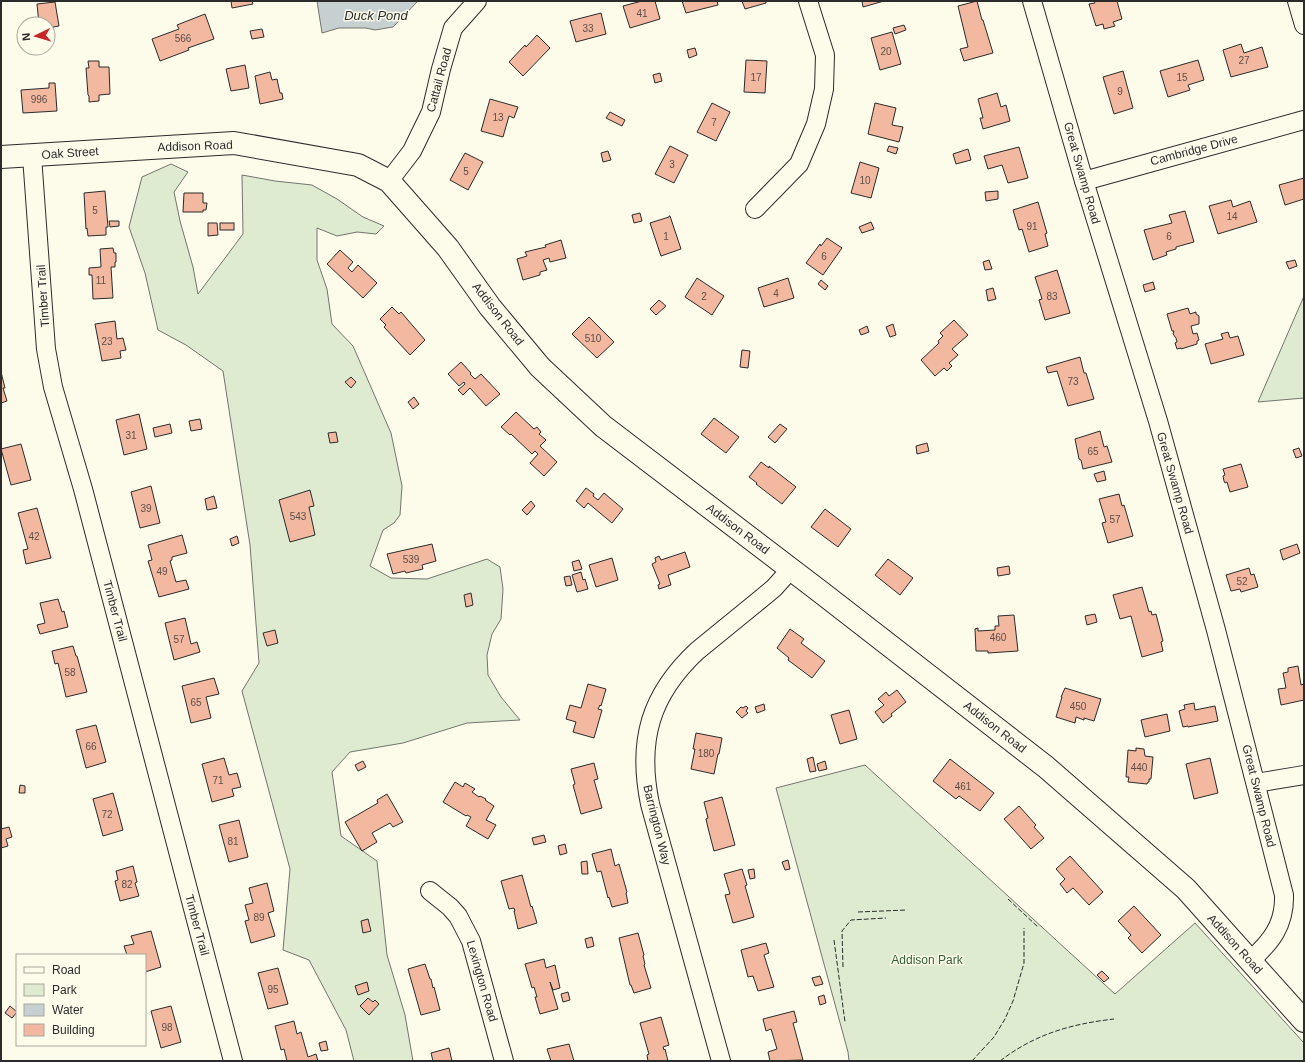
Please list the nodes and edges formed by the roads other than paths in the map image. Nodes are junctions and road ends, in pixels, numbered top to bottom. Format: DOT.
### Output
graph roads {
  1 [pos="477,1"];
  2 [pos="808,1"];
  3 [pos="1032,1"];
  4 [pos="1297,1"];
  5 [pos="1304,25"];
  6 [pos="1304,120"];
  7 [pos="139,148"];
  8 [pos="32,156"];
  9 [pos="1,157"];
  10 [pos="389,181"];
  11 [pos="1084,181"];
  12 [pos="755,209"];
  13 [pos="791,569"];
  14 [pos="1304,775"];
  15 [pos="1256,783"];
  16 [pos="430,891"];
  17 [pos="1250,961"];
  18 [pos="1304,1021"];
  19 [pos="233,1061"];
  20 [pos="504,1061"];
  21 [pos="721,1061"];
  1 -- 10 [label="street, Cattail Road"];
  2 -- 12 [label="street"];
  3 -- 11 [label="street, Great Swamp Road"];
  4 -- 5 [label="street"];
  6 -- 11 [label="street, Cambridge Drive"];
  7 -- 8 [label="main road, Oak Street"];
  7 -- 10 [label="main road, Addison Road"];
  8 -- 9 [label="main road, Oak Street"];
  8 -- 19 [label="street, Timber Trail"];
  10 -- 13 [label="main road, Addison Road"];
  11 -- 15 [label="street, Great Swamp Road"];
  13 -- 17 [label="main road, Addison Road"];
  13 -- 21 [label="street, Barrington Way"];
  14 -- 15 [label="street"];
  15 -- 17 [label="street, Great Swamp Road"];
  16 -- 20 [label="street, Lexington Road"];
  17 -- 18 [label="main road, Addison Road"];
}
